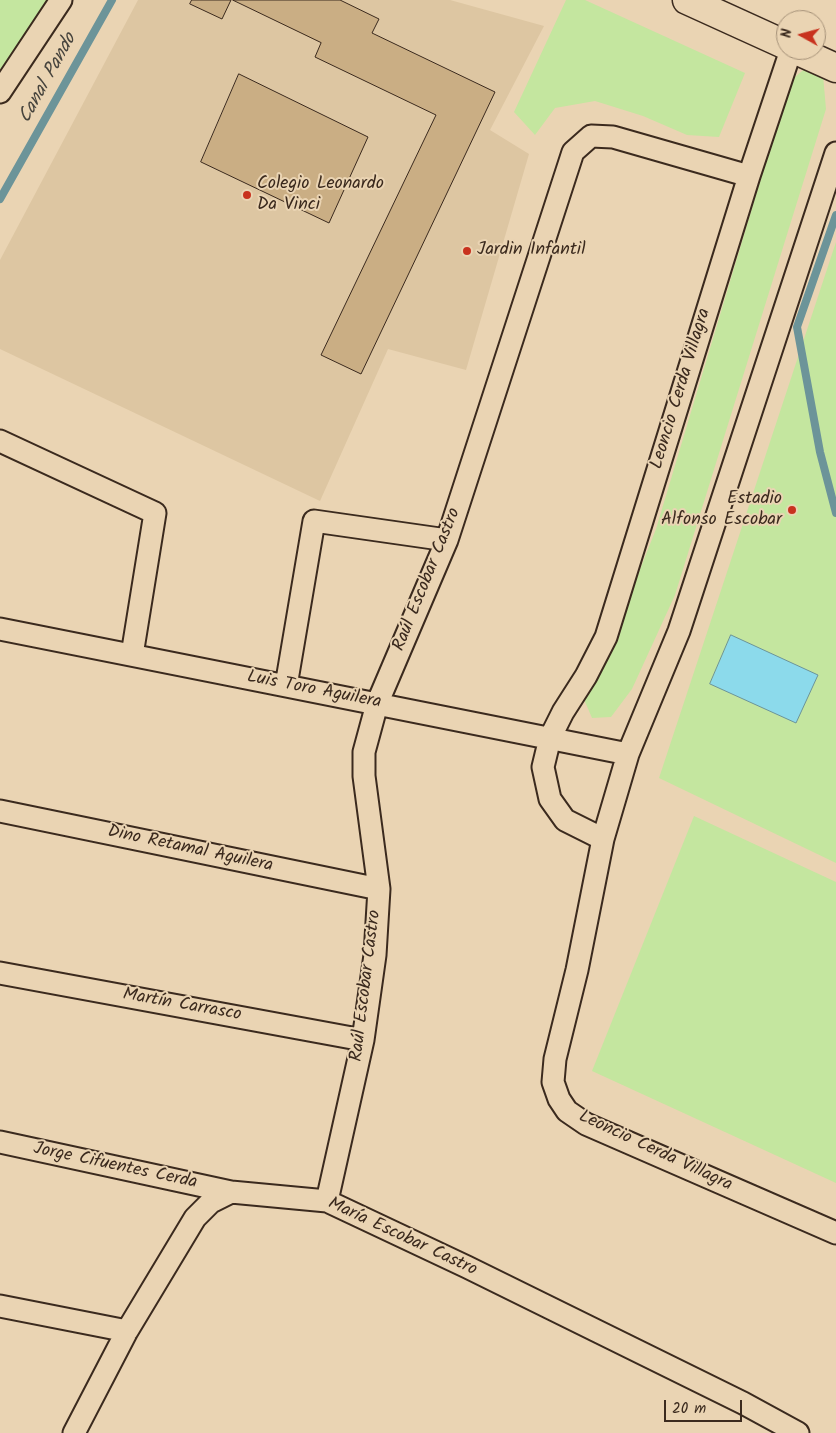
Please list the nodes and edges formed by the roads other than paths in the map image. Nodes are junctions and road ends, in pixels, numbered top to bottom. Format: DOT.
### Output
graph roads {
  1 [pos="61,0"];
  2 [pos="694,1"];
  3 [pos="776,40"];
  4 [pos="788,60"];
  5 [pos="818,60"];
  6 [pos="836,68"];
  7 [pos="0,92"];
  8 [pos="836,153"];
  9 [pos="749,176"];
  10 [pos="0,441"];
  11 [pos="448,540"];
  12 [pos="0,629"];
  13 [pos="132,655"];
  14 [pos="286,686"];
  15 [pos="377,704"];
  16 [pos="550,738"];
  17 [pos="628,754"];
  18 [pos="0,811"];
  19 [pos="603,839"];
  20 [pos="379,889"];
  21 [pos="0,973"];
  22 [pos="363,1040"];
  23 [pos="0,1142"];
  24 [pos="231,1192"];
  25 [pos="326,1202"];
  26 [pos="836,1233"];
  27 [pos="0,1306"];
  28 [pos="127,1331"];
  29 [pos="74,1433"];
  30 [pos="798,1433"];
  1 -- 7 [label="street"];
  2 -- 3 [label="street"];
  4 -- 9 [label="street, Leoncio Cerda Villagra"];
  5 -- 6 [label="street"];
  8 -- 17 [label="street, Leoncio Cerda Villagra"];
  9 -- 11 [label="street, Raúl Escobar Castro"];
  9 -- 16 [label="street, Leoncio Cerda Villagra"];
  10 -- 13 [label="street"];
  11 -- 14 [label="street"];
  11 -- 15 [label="street, Raúl Escobar Castro"];
  12 -- 13 [label="street, Luis Toro Aguilera"];
  13 -- 14 [label="street, Luis Toro Aguilera"];
  14 -- 15 [label="street, Luis Toro Aguilera"];
  15 -- 16 [label="street, Luis Toro Aguilera"];
  15 -- 20 [label="street, Raúl Escobar Castro"];
  16 -- 17 [label="street, Luis Toro Aguilera"];
  16 -- 19 [label="street, Leoncio Cerda Villagra"];
  17 -- 19 [label="street, Leoncio Cerda Villagra"];
  18 -- 20 [label="street, Dino Retamal Aguilera"];
  19 -- 26 [label="street, Leoncio Cerda Villagra"];
  20 -- 22 [label="street, Raúl Escobar Castro"];
  21 -- 22 [label="street, Martín Carrasco"];
  22 -- 25 [label="street, Raúl Escobar Castro"];
  23 -- 24 [label="street, Jorge Cifuentes Cerda"];
  24 -- 25 [label="street, María Escobar Castro"];
  24 -- 28 [label="street"];
  25 -- 30 [label="street, María Escobar Castro"];
  27 -- 28 [label="street"];
  28 -- 29 [label="street"];
}
